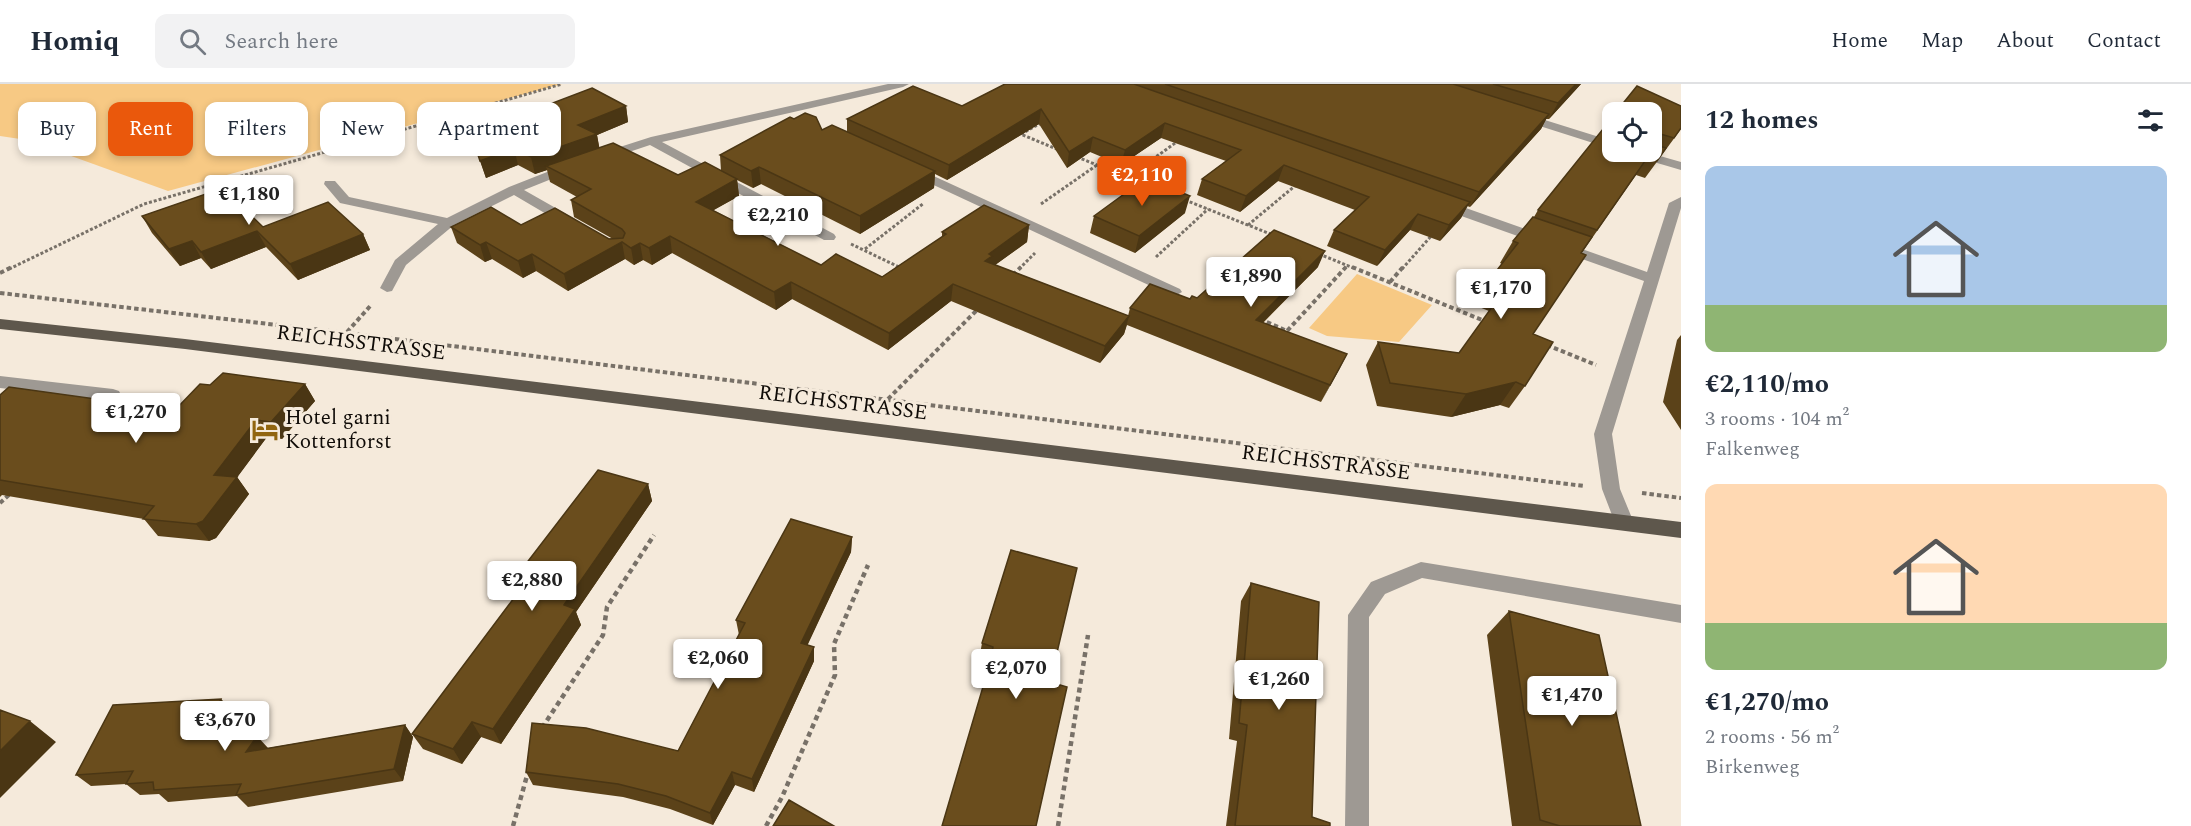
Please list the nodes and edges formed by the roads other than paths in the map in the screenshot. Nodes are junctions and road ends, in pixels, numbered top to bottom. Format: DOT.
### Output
graph roads {
  1 [pos="903,84"];
  2 [pos="784,112"];
  3 [pos="1511,114"];
  4 [pos="801,119"];
  5 [pos="651,141"];
  6 [pos="1602,142"];
  7 [pos="1662,160"];
  8 [pos="903,166"];
  9 [pos="1681,166"];
  10 [pos="330,184"];
  11 [pos="514,190"];
  12 [pos="1434,201"];
  13 [pos="1681,201"];
  14 [pos="449,222"];
  15 [pos="581,229"];
  16 [pos="830,237"];
  17 [pos="1652,279"];
  18 [pos="387,288"];
  19 [pos="1175,292"];
  20 [pos="0,324"];
  21 [pos="0,382"];
  22 [pos="113,395"];
  23 [pos="1624,523"];
  24 [pos="1681,530"];
  25 [pos="1681,614"];
  26 [pos="1357,826"];
  1 -- 2 [label="street"];
  2 -- 4 [label="street"];
  2 -- 5 [label="street"];
  3 -- 6 [label="street"];
  5 -- 11 [label="street"];
  5 -- 16 [label="street"];
  7 -- 9 [label="street"];
  8 -- 19 [label="street"];
  10 -- 14 [label="street"];
  11 -- 14 [label="street"];
  11 -- 15 [label="street"];
  12 -- 17 [label="street"];
  13 -- 17 [label="street"];
  14 -- 18 [label="street"];
  17 -- 23 [label="street"];
  20 -- 23 [label="main road, REICHSSTRASSE"];
  21 -- 22 [label="street"];
  23 -- 24 [label="main road, REICHSSTRASSE"];
  25 -- 26 [label="street"];
}
